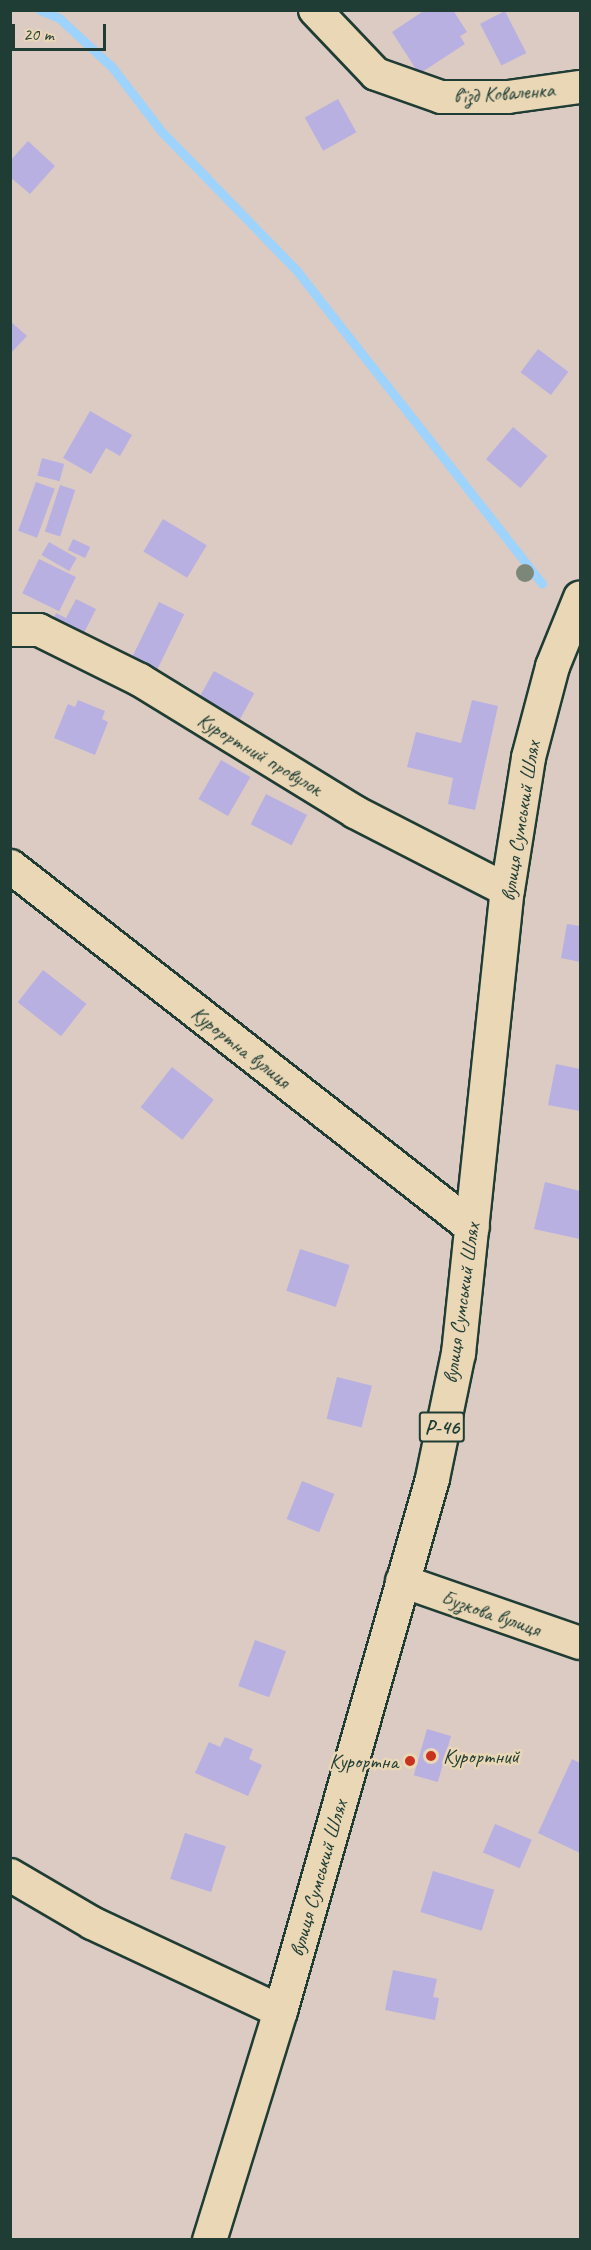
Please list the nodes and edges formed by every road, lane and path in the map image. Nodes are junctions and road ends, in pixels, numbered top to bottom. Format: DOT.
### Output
graph roads {
  1 [pos="315,10"];
  2 [pos="580,87"];
  3 [pos="580,597"];
  4 [pos="10,630"];
  5 [pos="10,866"];
  6 [pos="507,890"];
  7 [pos="472,1227"];
  8 [pos="402,1581"];
  9 [pos="580,1643"];
  10 [pos="10,1875"];
  11 [pos="280,2011"];
  12 [pos="209,2240"];
  1 -- 2 [label="street, в'їзд Коваленка"];
  3 -- 6 [label="main road, вулиця Сумський Шлях / Р-46"];
  4 -- 6 [label="street, Курортний провулок"];
  5 -- 7 [label="main road, Курортна вулиця"];
  6 -- 7 [label="main road, вулиця Сумський Шлях / Р-46"];
  7 -- 8 [label="main road, вулиця Сумський Шлях / Р-46"];
  8 -- 9 [label="street, Бузкова вулиця"];
  8 -- 11 [label="main road, вулиця Сумський Шлях / Р-46"];
  10 -- 11 [label="street"];
  11 -- 12 [label="main road, вулиця Сумський Шлях / Р-46"];
}
